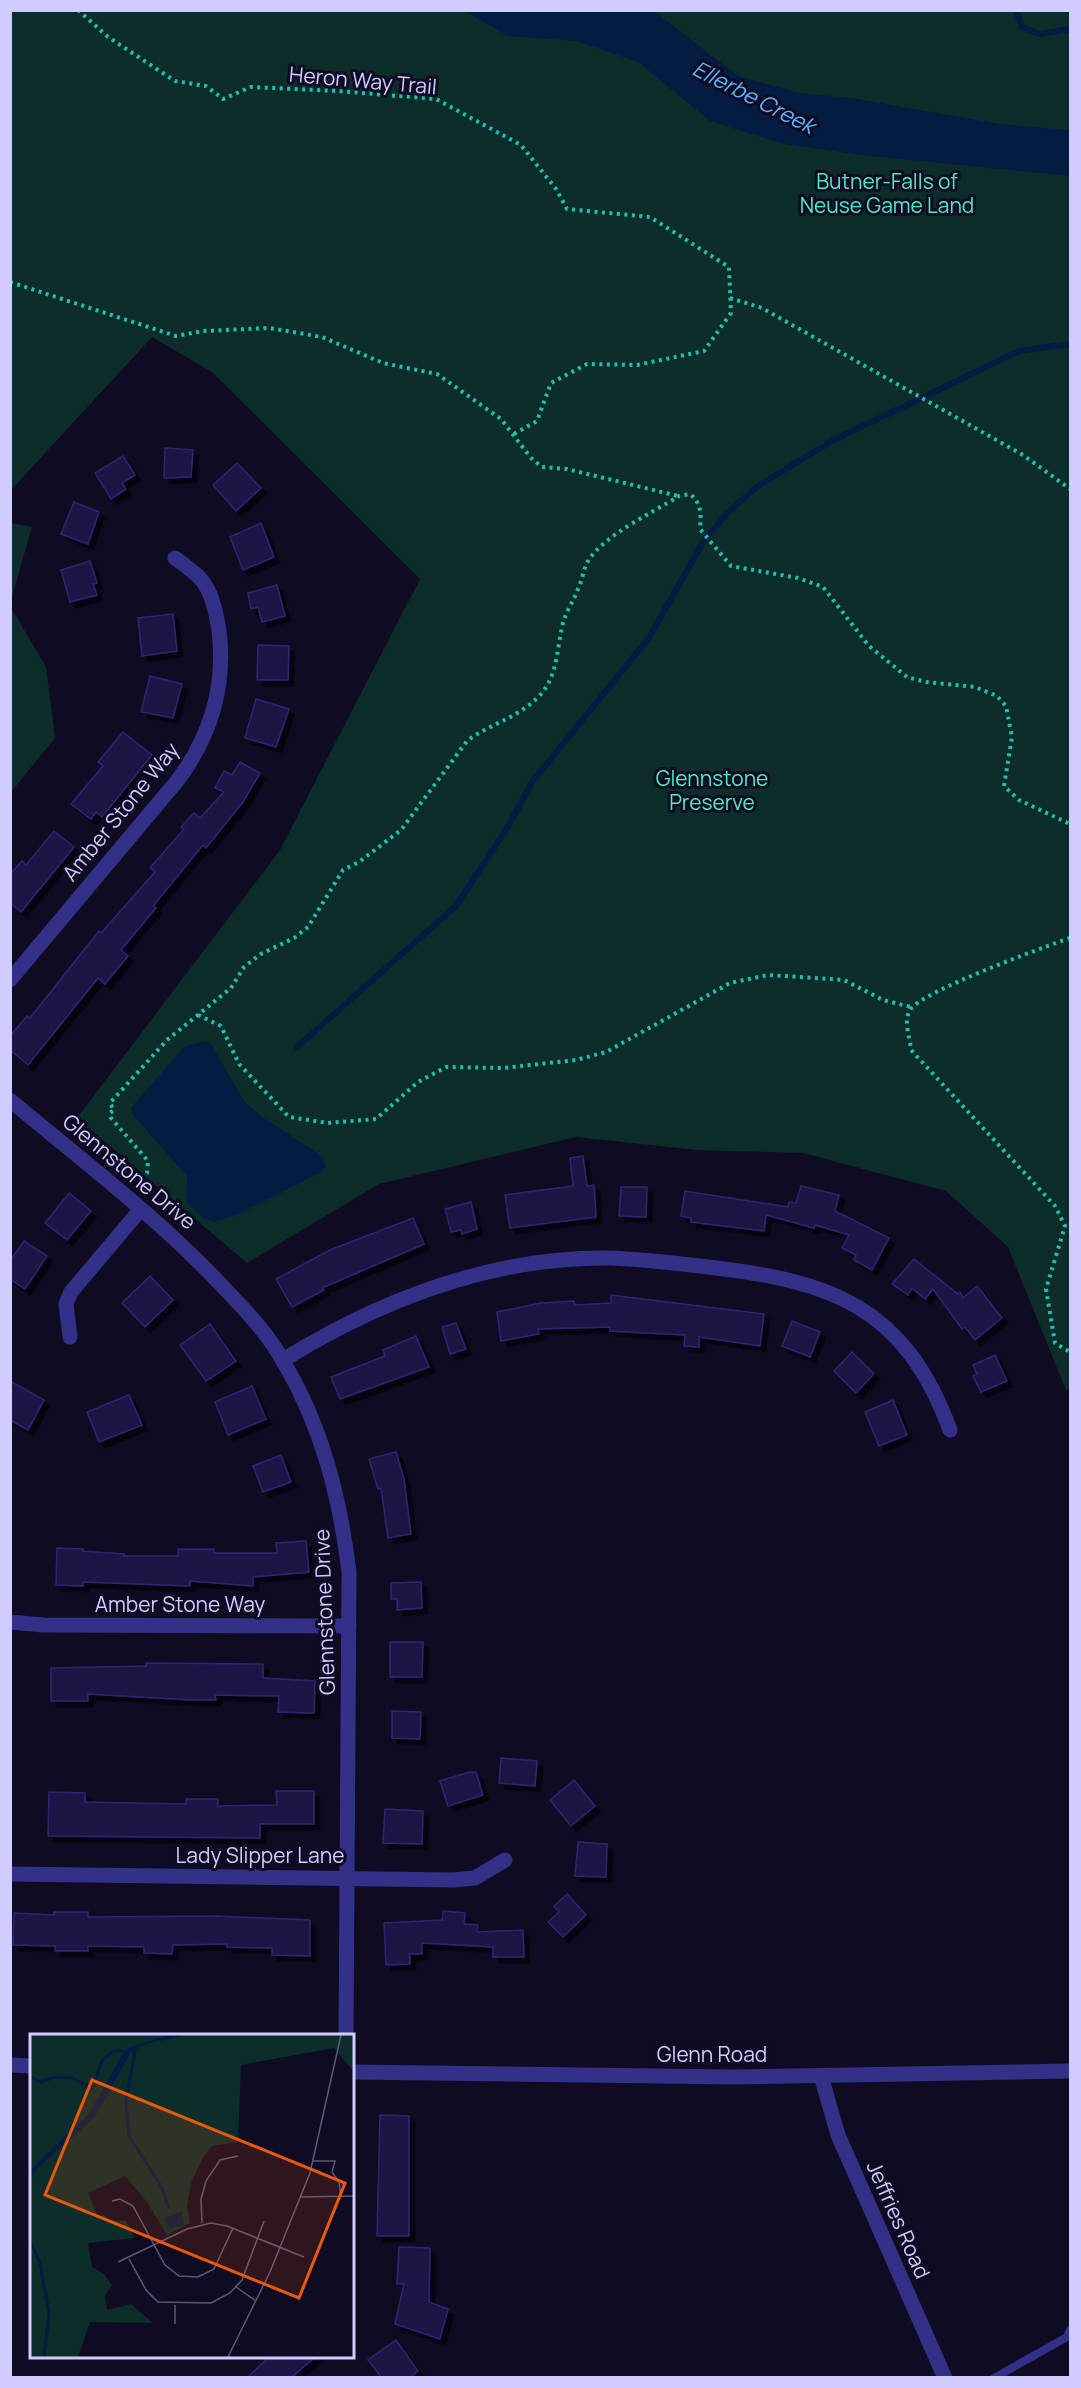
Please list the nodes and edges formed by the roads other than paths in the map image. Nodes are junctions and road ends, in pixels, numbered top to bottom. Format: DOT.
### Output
graph roads {
  1 [pos="175,558"];
  2 [pos="10,980"];
  3 [pos="10,1100"];
  4 [pos="141,1209"];
  5 [pos="70,1337"];
  6 [pos="283,1360"];
  7 [pos="950,1430"];
  8 [pos="10,1622"];
  9 [pos="349,1626"];
  10 [pos="505,1860"];
  11 [pos="10,1874"];
  12 [pos="348,1877"];
  13 [pos="346,2034"];
  14 [pos="10,2065"];
  15 [pos="30,2066"];
  16 [pos="1071,2070"];
  17 [pos="354,2072"];
  18 [pos="821,2076"];
  19 [pos="1071,2330"];
  20 [pos="945,2378"];
  21 [pos="994,2378"];
  1 -- 2 [label="street, Amber Stone Way"];
  3 -- 4 [label="street, Glennstone Drive"];
  4 -- 5 [label="street"];
  4 -- 6 [label="street, Glennstone Drive"];
  6 -- 7 [label="street"];
  6 -- 9 [label="street, Glennstone Drive"];
  8 -- 9 [label="street, Amber Stone Way"];
  9 -- 12 [label="street, Glennstone Drive"];
  10 -- 12 [label="street, Lady Slipper Lane"];
  11 -- 12 [label="street, Lady Slipper Lane"];
  12 -- 13 [label="street, Glennstone Drive"];
  14 -- 15 [label="street"];
  16 -- 18 [label="street, Glenn Road"];
  17 -- 18 [label="street, Glenn Road"];
  18 -- 20 [label="street, Jeffries Road"];
  19 -- 21 [label="lane"];
}
